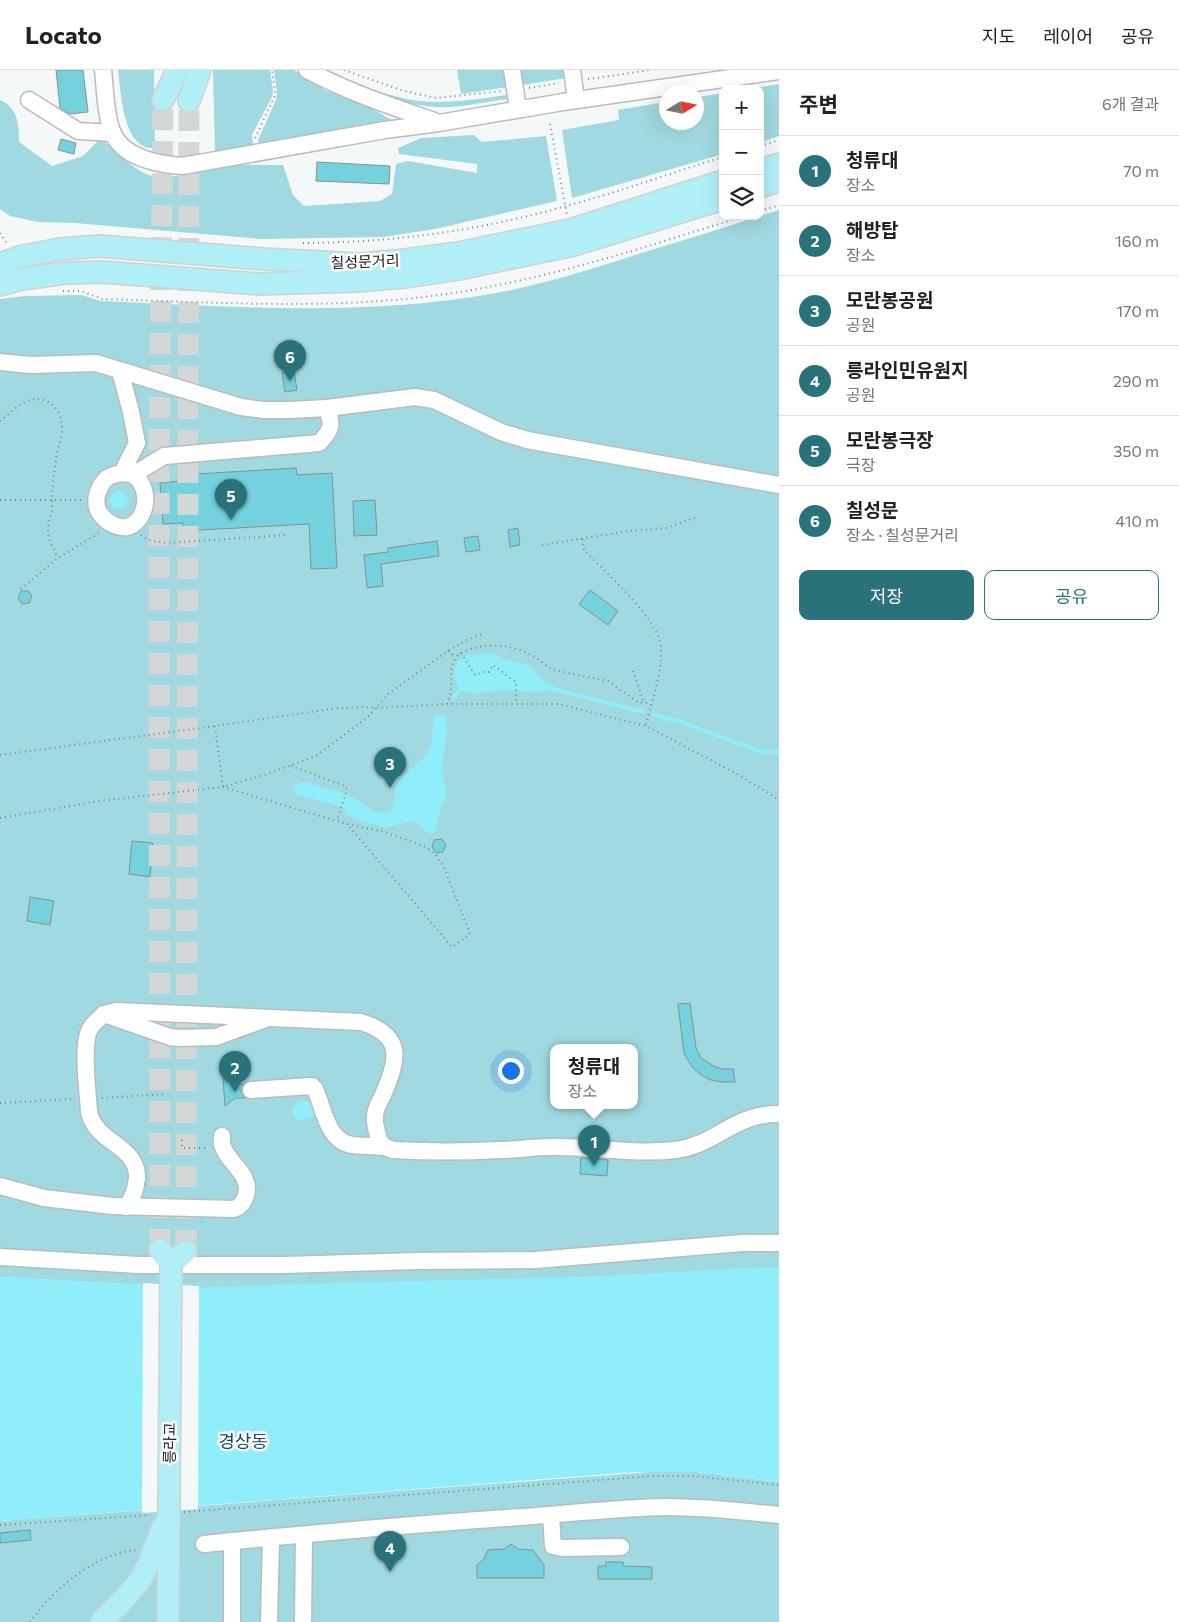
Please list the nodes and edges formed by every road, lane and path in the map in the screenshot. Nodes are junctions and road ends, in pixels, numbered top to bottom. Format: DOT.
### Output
graph roads {
  1 [pos="103,70"];
  2 [pos="177,70"];
  3 [pos="186,70"];
  4 [pos="200,70"];
  5 [pos="272,70"];
  6 [pos="307,70"];
  7 [pos="344,70"];
  8 [pos="512,70"];
  9 [pos="651,70"];
  10 [pos="779,71"];
  11 [pos="572,75"];
  12 [pos="515,90"];
  13 [pos="29,100"];
  14 [pos="163,100"];
  15 [pos="576,100"];
  16 [pos="518,109"];
  17 [pos="439,123"];
  18 [pos="550,124"];
  19 [pos="113,133"];
  20 [pos="779,140"];
  21 [pos="764,145"];
  22 [pos="255,152"];
  23 [pos="719,158"];
  24 [pos="779,164"];
  25 [pos="764,169"];
  26 [pos="779,181"];
  27 [pos="719,183"];
  28 [pos="764,186"];
  29 [pos="719,200"];
  30 [pos="779,205"];
  31 [pos="565,207"];
  32 [pos="764,210"];
  33 [pos="0,233"];
  34 [pos="572,238"];
  35 [pos="14,242"];
  36 [pos="302,243"];
  37 [pos="0,246"];
  38 [pos="4,254"];
  39 [pos="579,266"];
  40 [pos="0,285"];
  41 [pos="0,362"];
  42 [pos="120,371"];
  43 [pos="326,408"];
  44 [pos="0,420"];
  45 [pos="127,474"];
  46 [pos="779,485"];
  47 [pos="0,500"];
  48 [pos="52,500"];
  49 [pos="86,500"];
  50 [pos="697,517"];
  51 [pos="110,523"];
  52 [pos="129,526"];
  53 [pos="286,535"];
  54 [pos="582,539"];
  55 [pos="542,545"];
  56 [pos="58,558"];
  57 [pos="21,589"];
  58 [pos="484,633"];
  59 [pos="448,651"];
  60 [pos="462,655"];
  61 [pos="456,657"];
  62 [pos="633,671"];
  63 [pos="644,702"];
  64 [pos="447,704"];
  65 [pos="516,704"];
  66 [pos="651,705"];
  67 [pos="376,708"];
  68 [pos="215,726"];
  69 [pos="646,726"];
  70 [pos="0,755"];
  71 [pos="291,766"];
  72 [pos="223,787"];
  73 [pos="779,800"];
  74 [pos="0,818"];
  75 [pos="337,821"];
  76 [pos="347,824"];
  77 [pos="104,1014"];
  78 [pos="271,1017"];
  79 [pos="251,1090"];
  80 [pos="166,1094"];
  81 [pos="100,1098"];
  82 [pos="75,1099"];
  83 [pos="0,1103"];
  84 [pos="779,1114"];
  85 [pos="182,1140"];
  86 [pos="222,1142"];
  87 [pos="384,1147"];
  88 [pos="0,1186"];
  89 [pos="126,1207"];
  90 [pos="779,1243"];
  91 [pos="172,1255"];
  92 [pos="0,1257"];
  93 [pos="779,1485"];
  94 [pos="168,1513"];
  95 [pos="551,1515"];
  96 [pos="779,1515"];
  97 [pos="0,1525"];
  98 [pos="304,1535"];
  99 [pos="271,1538"];
  100 [pos="232,1541"];
  101 [pos="204,1544"];
  102 [pos="621,1547"];
  103 [pos="136,1550"];
  104 [pos="30,1622"];
  105 [pos="101,1622"];
  106 [pos="168,1622"];
  107 [pos="232,1622"];
  108 [pos="269,1622"];
  109 [pos="303,1622"];
  1 -- 19 [label="street"];
  2 -- 14 [label="main road"];
  3 -- 4 [label="main road"];
  5 -- 22 [label="path"];
  6 -- 17 [label="street"];
  7 -- 12 [label="path"];
  8 -- 12 [label="street"];
  9 -- 11 [label="path"];
  10 -- 15 [label="street"];
  11 -- 12 [label="path"];
  11 -- 15 [label="street"];
  12 -- 16 [label="street"];
  13 -- 19 [label="street"];
  15 -- 16 [label="street"];
  16 -- 17 [label="street"];
  17 -- 22 [label="street"];
  18 -- 31 [label="path"];
  19 -- 22 [label="street"];
  20 -- 21 [label="path"];
  23 -- 31 [label="path"];
  24 -- 25 [label="main road"];
  26 -- 28 [label="main road"];
  27 -- 34 [label="main road, 칠성문거리"];
  29 -- 34 [label="main road, 칠성문거리"];
  30 -- 32 [label="path"];
  31 -- 34 [label="path"];
  31 -- 36 [label="path"];
  33 -- 38 [label="path"];
  34 -- 38 [label="main road, 칠성문거리"];
  34 -- 39 [label="path"];
  34 -- 40 [label="main road, 칠성문거리"];
  35 -- 38 [label="path"];
  37 -- 38 [label="path"];
  41 -- 42 [label="street"];
  42 -- 43 [label="street"];
  42 -- 45 [label="street"];
  43 -- 45 [label="street"];
  43 -- 46 [label="street"];
  44 -- 48 [label="path"];
  45 -- 51 [label="street"];
  45 -- 52 [label="street"];
  47 -- 48 [label="path"];
  48 -- 49 [label="path"];
  48 -- 56 [label="path"];
  50 -- 54 [label="path"];
  51 -- 52 [label="street"];
  51 -- 56 [label="path"];
  52 -- 53 [label="path"];
  54 -- 55 [label="path"];
  54 -- 66 [label="path"];
  56 -- 57 [label="path"];
  58 -- 59 [label="path"];
  59 -- 61 [label="path"];
  59 -- 67 [label="path"];
  60 -- 61 [label="path"];
  60 -- 63 [label="path"];
  60 -- 65 [label="path"];
  61 -- 64 [label="path"];
  62 -- 63 [label="path"];
  63 -- 66 [label="path"];
  64 -- 65 [label="path"];
  64 -- 67 [label="path"];
  65 -- 69 [label="path"];
  66 -- 69 [label="path"];
  67 -- 68 [label="path"];
  67 -- 71 [label="path"];
  68 -- 70 [label="path"];
  68 -- 72 [label="path"];
  69 -- 73 [label="path"];
  71 -- 72 [label="path"];
  71 -- 75 [label="path"];
  72 -- 74 [label="path"];
  72 -- 75 [label="path"];
  75 -- 76 [label="path"];
  76 -- 76 [label="path"];
  77 -- 78 [label="street"];
  77 -- 78 [label="street"];
  77 -- 89 [label="street"];
  78 -- 87 [label="street"];
  79 -- 87 [label="street"];
  80 -- 81 [label="path"];
  82 -- 83 [label="path"];
  84 -- 87 [label="street"];
  85 -- 86 [label="path"];
  86 -- 89 [label="street"];
  88 -- 89 [label="street"];
  90 -- 92 [label="street"];
  91 -- 94 [label="main road, 릉라교, bridge"];
  93 -- 94 [label="path"];
  94 -- 97 [label="path"];
  94 -- 105 [label="main road, bridge"];
  94 -- 106 [label="main road, 릉라교, bridge"];
  95 -- 96 [label="street"];
  95 -- 98 [label="street"];
  95 -- 102 [label="street"];
  98 -- 99 [label="street"];
  98 -- 109 [label="street"];
  99 -- 100 [label="street"];
  99 -- 108 [label="street"];
  100 -- 101 [label="street"];
  100 -- 107 [label="street"];
  103 -- 104 [label="path"];
}
